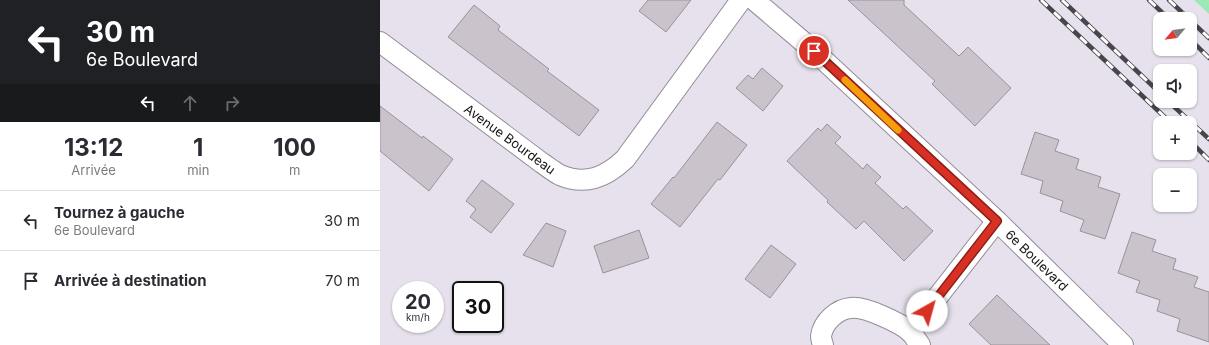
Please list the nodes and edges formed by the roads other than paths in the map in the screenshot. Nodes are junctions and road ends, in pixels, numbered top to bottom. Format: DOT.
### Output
graph roads {
  1 [pos="741,0"];
  2 [pos="754,0"];
  3 [pos="380,42"];
  4 [pos="997,221"];
  5 [pos="915,339"];
  6 [pos="823,345"];
  7 [pos="1123,345"];
  1 -- 3 [label="street, Avenue Bourdeau"];
  2 -- 4 [label="street, 6e Boulevard"];
  4 -- 5 [label="street"];
  4 -- 7 [label="street, 6e Boulevard"];
  5 -- 6 [label="street"];
}
